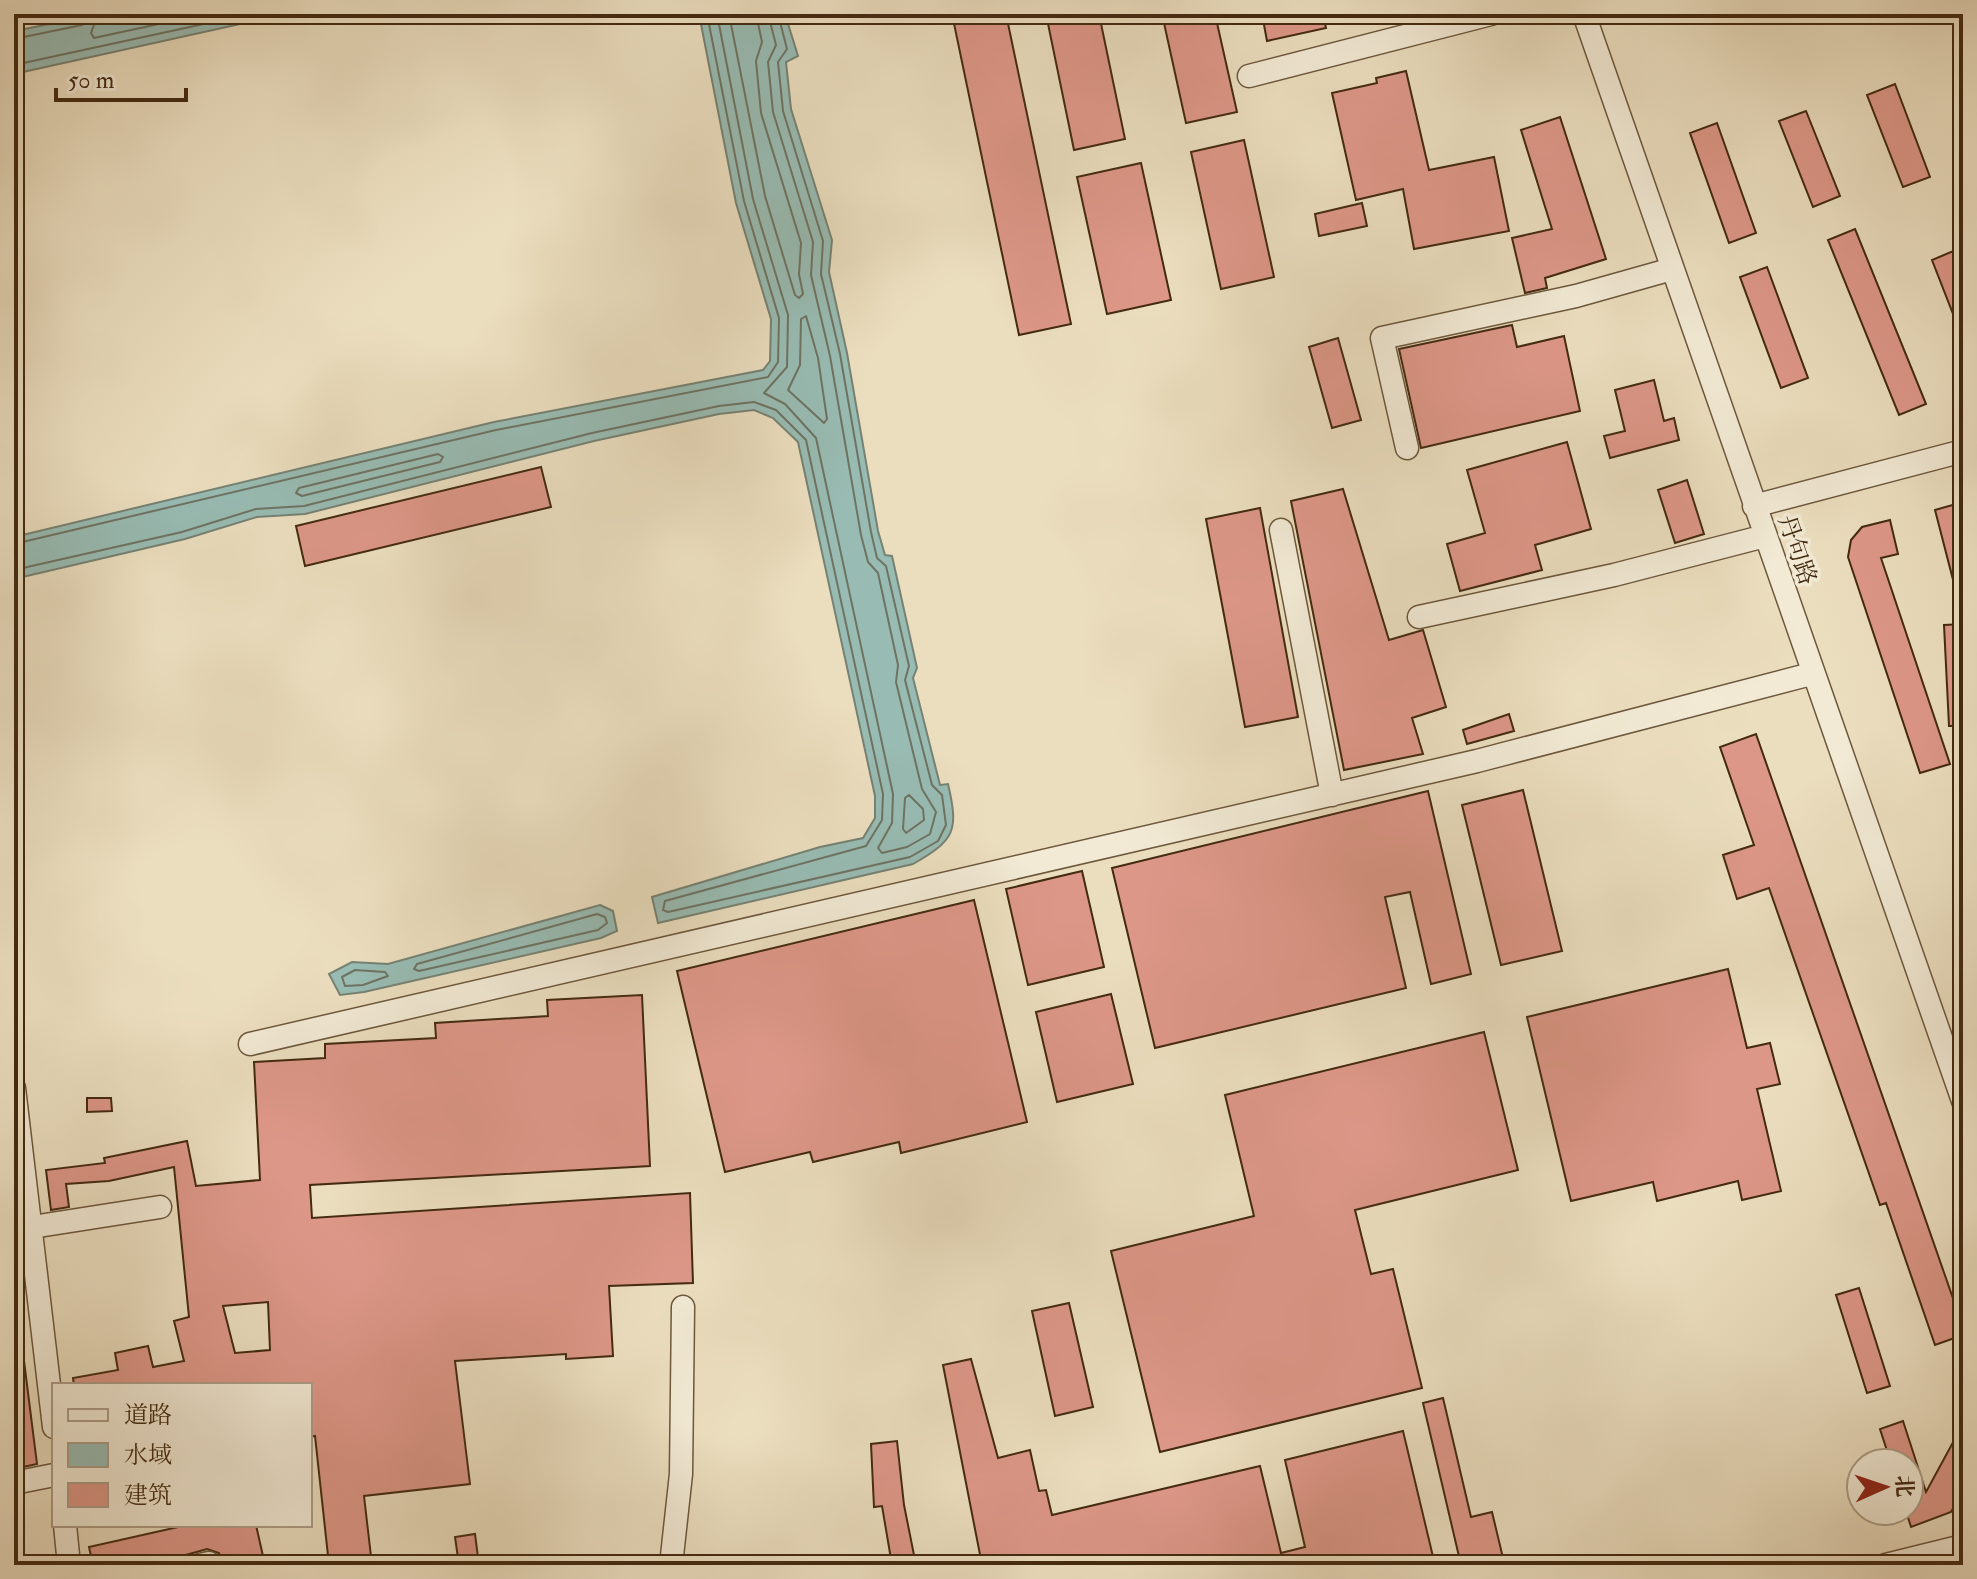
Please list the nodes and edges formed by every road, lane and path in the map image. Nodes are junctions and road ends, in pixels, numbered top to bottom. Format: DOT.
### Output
graph roads {
  1 [pos="1491,14"];
  2 [pos="1584,14"];
  3 [pos="1249,76"];
  4 [pos="1672,269"];
  5 [pos="1407,448"];
  6 [pos="1963,451"];
  7 [pos="1754,506"];
  8 [pos="1281,530"];
  9 [pos="1765,536"];
  10 [pos="1419,617"];
  11 [pos="1811,674"];
  12 [pos="1332,795"];
  13 [pos="250,1044"];
  14 [pos="14,1088"];
  15 [pos="1963,1101"];
  16 [pos="19,1149"];
  17 [pos="160,1207"];
  18 [pos="32,1227"];
  19 [pos="683,1307"];
  20 [pos="52,1409"];
  21 [pos="52,1475"];
  22 [pos="14,1483"];
  23 [pos="65,1527"];
  24 [pos="1963,1546"];
  25 [pos="69,1565"];
  26 [pos="671,1565"];
  27 [pos="1886,1565"];
  1 -- 3 [label="street"];
  2 -- 4 [label="street, 丹句路"];
  4 -- 5 [label="street"];
  4 -- 7 [label="street, 丹句路"];
  6 -- 7 [label="street"];
  7 -- 9 [label="street, 丹句路"];
  8 -- 12 [label="street"];
  9 -- 10 [label="street"];
  9 -- 11 [label="street, 丹句路"];
  11 -- 12 [label="street"];
  11 -- 15 [label="street, 丹句路"];
  12 -- 13 [label="street"];
  14 -- 16 [label="street"];
  16 -- 18 [label="street"];
  17 -- 18 [label="street"];
  18 -- 20 [label="street"];
  19 -- 26 [label="street"];
  21 -- 22 [label="street"];
  23 -- 25 [label="street"];
  24 -- 27 [label="street"];
}
